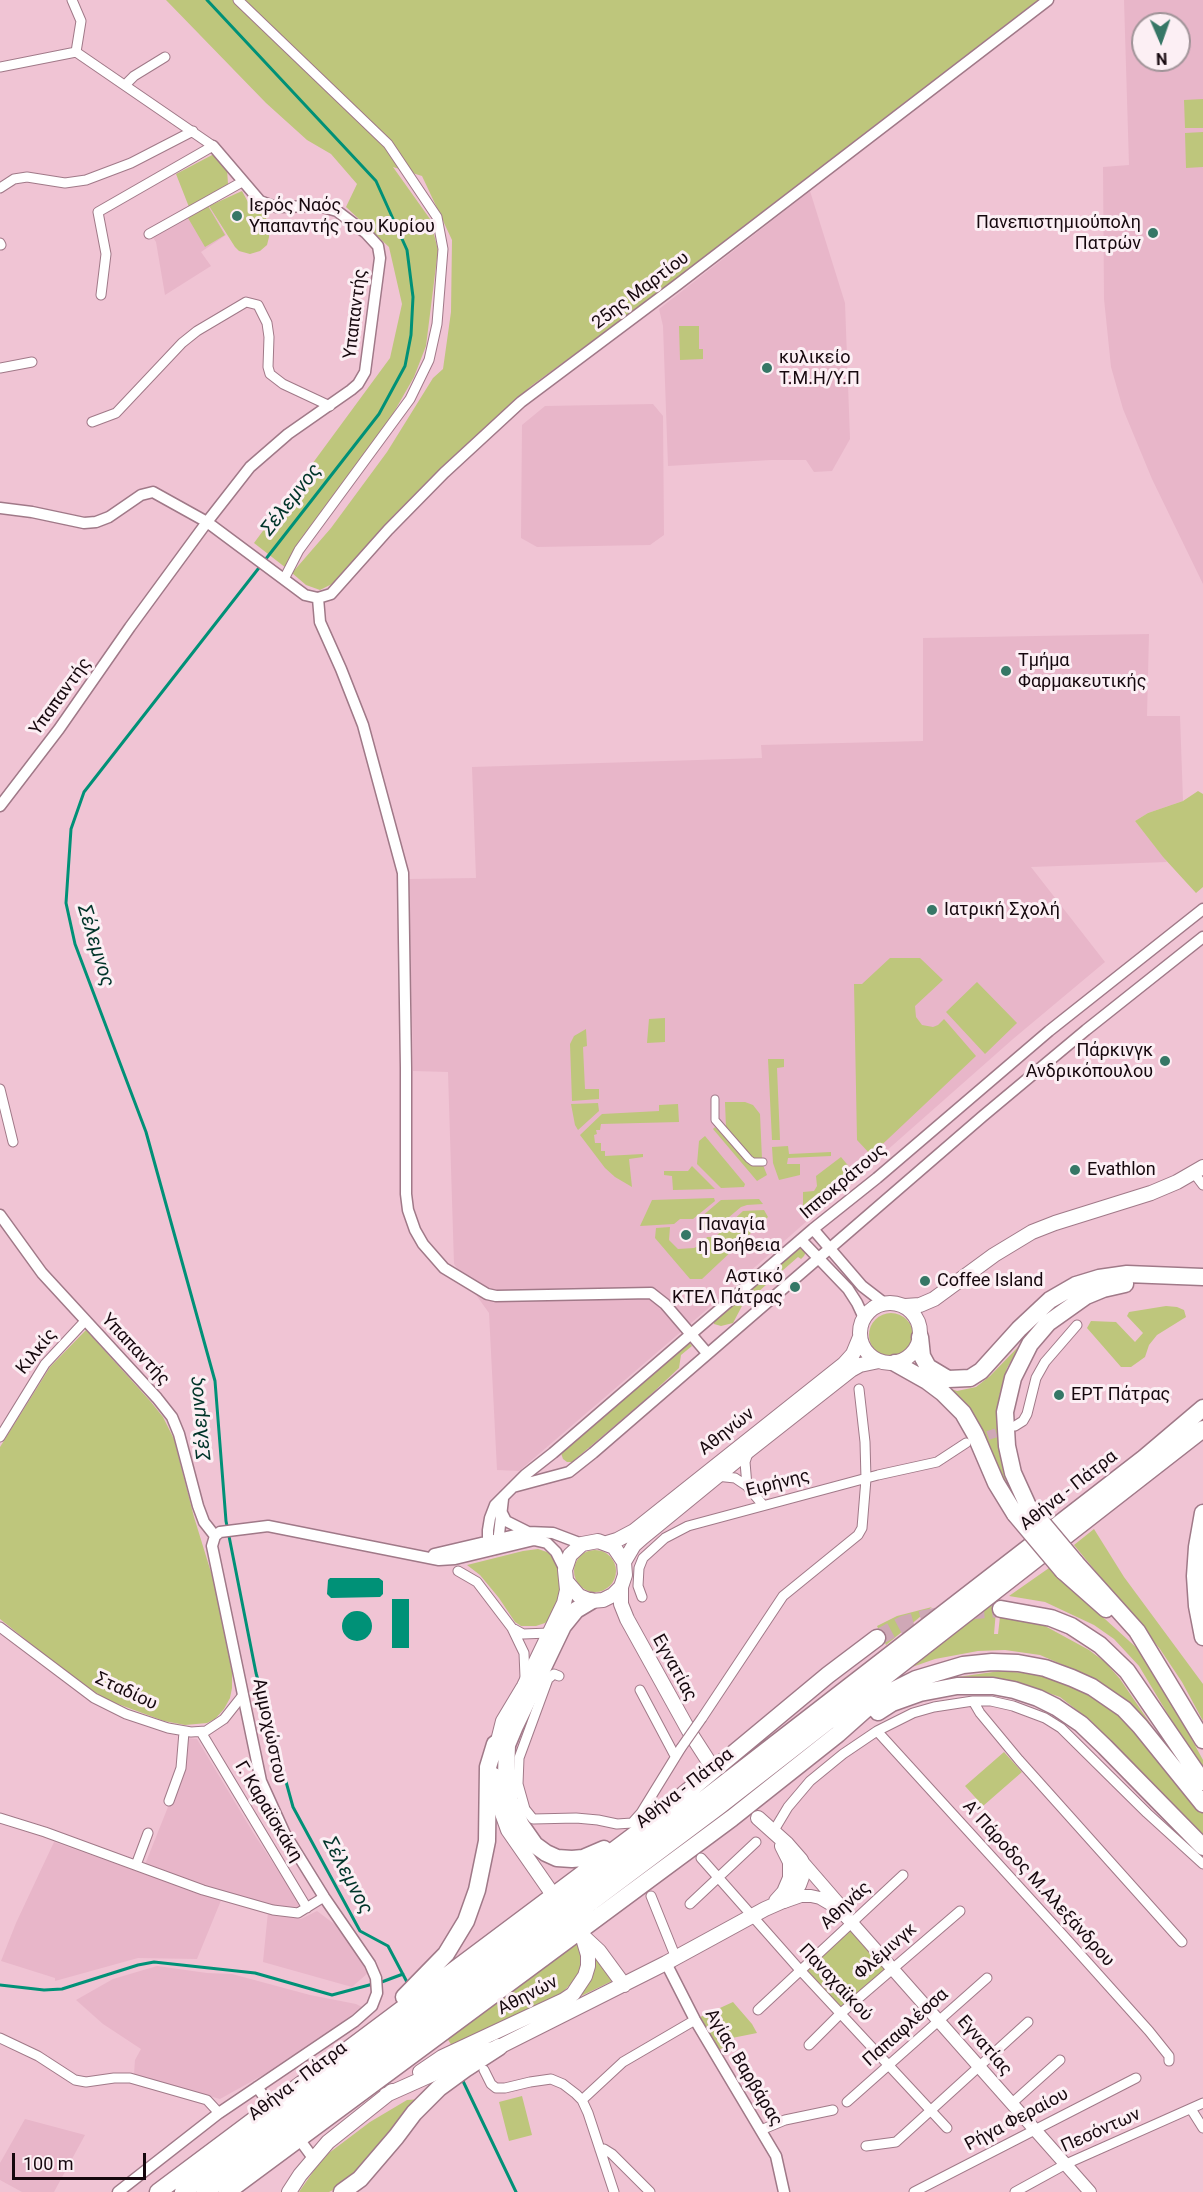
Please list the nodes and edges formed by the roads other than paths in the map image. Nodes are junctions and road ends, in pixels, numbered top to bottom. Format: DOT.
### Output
graph roads {
  1 [pos="72,0"];
  2 [pos="238,0"];
  3 [pos="1048,0"];
  4 [pos="76,52"];
  5 [pos="165,57"];
  6 [pos="0,67"];
  7 [pos="125,85"];
  8 [pos="193,131"];
  9 [pos="213,146"];
  10 [pos="242,182"];
  11 [pos="0,188"];
  12 [pos="149,234"];
  13 [pos="101,295"];
  14 [pos="32,362"];
  15 [pos="0,368"];
  16 [pos="330,406"];
  17 [pos="92,422"];
  18 [pos="0,508"];
  19 [pos="207,522"];
  20 [pos="284,579"];
  21 [pos="318,598"];
  22 [pos="0,806"];
  23 [pos="1203,909"];
  24 [pos="1203,938"];
  25 [pos="0,1089"];
  26 [pos="715,1099"];
  27 [pos="13,1142"];
  28 [pos="764,1162"];
  29 [pos="1198,1170"];
  30 [pos="1203,1185"];
  31 [pos="0,1215"];
  32 [pos="813,1229"];
  33 [pos="801,1240"];
  34 [pos="829,1248"];
  35 [pos="817,1258"];
  36 [pos="1182,1276"];
  37 [pos="1203,1277"];
  38 [pos="940,1295"];
  39 [pos="884,1303"];
  40 [pos="904,1306"];
  41 [pos="864,1318"];
  42 [pos="85,1321"];
  43 [pos="1077,1325"];
  44 [pos="920,1331"];
  45 [pos="691,1334"];
  46 [pos="860,1337"];
  47 [pos="707,1353"];
  48 [pos="887,1362"];
  49 [pos="860,1389"];
  50 [pos="1203,1408"];
  51 [pos="1015,1426"];
  52 [pos="1203,1429"];
  53 [pos="0,1437"];
  54 [pos="966,1443"];
  55 [pos="748,1451"];
  56 [pos="716,1476"];
  57 [pos="866,1479"];
  58 [pos="747,1486"];
  59 [pos="513,1488"];
  60 [pos="505,1496"];
  61 [pos="763,1506"];
  62 [pos="1022,1510"];
  63 [pos="501,1511"];
  64 [pos="1203,1513"];
  65 [pos="528,1532"];
  66 [pos="218,1534"];
  67 [pos="500,1538"];
  68 [pos="607,1543"];
  69 [pos="492,1544"];
  70 [pos="582,1544"];
  71 [pos="624,1562"];
  72 [pos="458,1571"];
  73 [pos="566,1576"];
  74 [pos="621,1587"];
  75 [pos="642,1597"];
  76 [pos="591,1600"];
  77 [pos="1001,1609"];
  78 [pos="0,1627"];
  79 [pos="512,1628"];
  80 [pos="549,1633"];
  81 [pos="1203,1637"];
  82 [pos="877,1638"];
  83 [pos="559,1676"];
  84 [pos="524,1686"];
  85 [pos="640,1690"];
  86 [pos="243,1695"];
  87 [pos="973,1701"];
  88 [pos="877,1731"];
  89 [pos="184,1732"];
  90 [pos="201,1732"];
  91 [pos="838,1734"];
  92 [pos="1203,1740"];
  93 [pos="495,1744"];
  94 [pos="678,1752"];
  95 [pos="709,1762"];
  96 [pos="1203,1782"];
  97 [pos="169,1801"];
  98 [pos="1203,1804"];
  99 [pos="0,1818"];
  100 [pos="758,1818"];
  101 [pos="645,1827"];
  102 [pos="773,1832"];
  103 [pos="148,1833"];
  104 [pos="756,1842"];
  105 [pos="1203,1847"];
  106 [pos="701,1858"];
  107 [pos="801,1860"];
  108 [pos="1203,1864"];
  109 [pos="136,1865"];
  110 [pos="903,1875"];
  111 [pos="718,1878"];
  112 [pos="549,1889"];
  113 [pos="651,1896"];
  114 [pos="324,1897"];
  115 [pos="783,1903"];
  116 [pos="690,1904"];
  117 [pos="307,1908"];
  118 [pos="765,1909"];
  119 [pos="960,1911"];
  120 [pos="752,1917"];
  121 [pos="852,1923"];
  122 [pos="1182,1942"];
  123 [pos="671,1961"];
  124 [pos="891,1969"];
  125 [pos="800,1970"];
  126 [pos="987,1978"];
  127 [pos="624,1984"];
  128 [pos="758,2010"];
  129 [pos="840,2014"];
  130 [pos="695,2020"];
  131 [pos="938,2021"];
  132 [pos="1028,2022"];
  133 [pos="0,2037"];
  134 [pos="809,2045"];
  135 [pos="499,2047"];
  136 [pos="349,2049"];
  137 [pos="1060,2060"];
  138 [pos="1169,2061"];
  139 [pos="889,2065"];
  140 [pos="978,2067"];
  141 [pos="484,2070"];
  142 [pos="1136,2078"];
  143 [pos="257,2087"];
  144 [pos="386,2095"];
  145 [pos="265,2098"];
  146 [pos="582,2100"];
  147 [pos="847,2102"];
  148 [pos="1203,2103"];
  149 [pos="1011,2104"];
  150 [pos="1191,2109"];
  151 [pos="832,2110"];
  152 [pos="931,2110"];
  153 [pos="219,2113"];
  154 [pos="947,2128"];
  155 [pos="1203,2128"];
  156 [pos="1033,2129"];
  157 [pos="760,2130"];
  158 [pos="302,2143"];
  159 [pos="866,2146"];
  160 [pos="600,2150"];
  161 [pos="314,2158"];
  162 [pos="1066,2164"];
  163 [pos="118,2192"];
  164 [pos="158,2192"];
  165 [pos="183,2192"];
  166 [pos="205,2192"];
  167 [pos="227,2192"];
  168 [pos="289,2192"];
  169 [pos="342,2192"];
  170 [pos="614,2192"];
  171 [pos="650,2192"];
  172 [pos="784,2192"];
  173 [pos="914,2192"];
  174 [pos="1015,2192"];
  175 [pos="1090,2192"];
  1 -- 4 [label="street"];
  2 -- 20 [label="street"];
  3 -- 21 [label="street, 25ης Μαρτίου"];
  4 -- 6 [label="street"];
  4 -- 7 [label="street, Υπαπαντής"];
  5 -- 7 [label="street"];
  7 -- 8 [label="street, Υπαπαντής"];
  8 -- 9 [label="street, Υπαπαντής"];
  8 -- 11 [label="street"];
  9 -- 10 [label="street, Υπαπαντής"];
  9 -- 13 [label="street"];
  10 -- 12 [label="street"];
  10 -- 16 [label="street, Υπαπαντής"];
  14 -- 15 [label="street"];
  16 -- 17 [label="street"];
  16 -- 19 [label="street, Υπαπαντής"];
  18 -- 19 [label="street"];
  19 -- 20 [label="street"];
  19 -- 22 [label="street, Υπαπαντής"];
  20 -- 21 [label="street"];
  21 -- 45 [label="street"];
  23 -- 32 [label="street, Ιπποκράτους"];
  24 -- 34 [label="street, Ιπποκράτους"];
  25 -- 27 [label="street"];
  26 -- 28 [label="street"];
  29 -- 30 [label="street"];
  29 -- 38 [label="main road, Αθηνών"];
  31 -- 42 [label="street, Υπαπαντής"];
  32 -- 33 [label="street, Ιπποκράτους"];
  32 -- 34 [label="street"];
  33 -- 35 [label="street"];
  33 -- 45 [label="street, Ιπποκράτους"];
  34 -- 35 [label="street, Ιπποκράτους"];
  34 -- 39 [label="street"];
  35 -- 41 [label="street"];
  35 -- 47 [label="street, Ιπποκράτους"];
  36 -- 37 [label="highway"];
  36 -- 44 [label="highway"];
  36 -- 62 [label="highway"];
  38 -- 40 [label="main road, Αθηνών"];
  38 -- 44 [label="main road, Αθηνών"];
  39 -- 40 [label="main road, Αθηνών"];
  39 -- 41 [label="main road"];
  40 -- 44 [label="main road"];
  41 -- 46 [label="main road, Αθηνών"];
  42 -- 53 [label="street, Κιλκίς"];
  42 -- 66 [label="street, Υπαπαντής"];
  43 -- 51 [label="street"];
  44 -- 48 [label="main road, Αθηνών"];
  45 -- 47 [label="street"];
  45 -- 59 [label="street, Ιπποκράτους"];
  46 -- 48 [label="main road"];
  46 -- 68 [label="main road, Αθηνών"];
  47 -- 59 [label="street, Ιπποκράτους"];
  48 -- 55 [label="main road, Αθηνών"];
  48 -- 62 [label="highway"];
  49 -- 57 [label="street"];
  50 -- 165 [label="highway, Αθήνα - Πάτρα"];
  52 -- 166 [label="highway, Αθήνα - Πάτρα"];
  54 -- 57 [label="street, Ειρήνης"];
  55 -- 56 [label="main road, Αθηνών"];
  55 -- 58 [label="street"];
  56 -- 58 [label="street"];
  56 -- 71 [label="main road, Αθηνών"];
  57 -- 61 [label="street, Ειρήνης"];
  57 -- 94 [label="street, bridge"];
  58 -- 61 [label="street"];
  59 -- 60 [label="street, Ιπποκράτους"];
  60 -- 63 [label="street"];
  60 -- 69 [label="street, Ιπποκράτους"];
  61 -- 75 [label="street, Ειρήνης"];
  62 -- 92 [label="highway, bridge"];
  63 -- 65 [label="street"];
  63 -- 67 [label="street"];
  64 -- 81 [label="highway"];
  65 -- 67 [label="street"];
  65 -- 70 [label="street"];
  66 -- 69 [label="street"];
  66 -- 86 [label="street, Αμμοχώστου"];
  67 -- 69 [label="street"];
  68 -- 70 [label="main road, Αθηνών"];
  68 -- 71 [label="main road"];
  69 -- 73 [label="street"];
  70 -- 73 [label="main road"];
  71 -- 74 [label="main road, Αθηνών"];
  72 -- 79 [label="street"];
  73 -- 76 [label="main road"];
  73 -- 80 [label="main road"];
  74 -- 76 [label="main road"];
  74 -- 95 [label="main road, Εγνατίας"];
  76 -- 101 [label="highway"];
  77 -- 96 [label="highway"];
  78 -- 89 [label="street, Σταδίου"];
  79 -- 80 [label="street"];
  79 -- 84 [label="street"];
  80 -- 84 [label="main road"];
  82 -- 101 [label="highway"];
  83 -- 94 [label="street"];
  84 -- 93 [label="main road"];
  85 -- 94 [label="street"];
  86 -- 90 [label="street"];
  86 -- 114 [label="street, Αμμοχώστου"];
  87 -- 88 [label="street"];
  87 -- 108 [label="street"];
  87 -- 122 [label="street"];
  88 -- 102 [label="street"];
  88 -- 138 [label="street, Α' Πάροδος Μ.Αλεξάνδρου"];
  89 -- 90 [label="street, Σταδίου"];
  89 -- 97 [label="street"];
  90 -- 117 [label="street, Γ. Καραϊσκάκη"];
  91 -- 98 [label="highway"];
  91 -- 105 [label="highway"];
  91 -- 167 [label="highway"];
  93 -- 112 [label="main road"];
  93 -- 136 [label="highway"];
  99 -- 109 [label="street"];
  100 -- 102 [label="main road, Εγνατίας"];
  101 -- 136 [label="highway"];
  102 -- 107 [label="main road, Εγνατίας"];
  102 -- 118 [label="main road, Αθηνών"];
  103 -- 109 [label="street"];
  104 -- 111 [label="street"];
  106 -- 111 [label="street, Παναχαϊκού"];
  107 -- 115 [label="main road"];
  107 -- 121 [label="main road, Εγνατίας"];
  109 -- 117 [label="street"];
  110 -- 121 [label="street, Αθηνάς"];
  111 -- 116 [label="street"];
  111 -- 120 [label="street, Παναχαϊκού"];
  113 -- 123 [label="street"];
  114 -- 117 [label="street"];
  114 -- 143 [label="street, Αμμοχώστου"];
  115 -- 118 [label="main road, Αθηνών"];
  115 -- 121 [label="main road, Εγνατίας"];
  118 -- 120 [label="main road, Αθηνών"];
  119 -- 124 [label="street, Φλέμινγκ"];
  120 -- 123 [label="main road, Αθηνών"];
  120 -- 125 [label="street, Παναχαϊκού"];
  121 -- 124 [label="main road, Εγνατίας"];
  121 -- 125 [label="street, Αθηνάς"];
  123 -- 127 [label="main road, Αθηνών"];
  123 -- 130 [label="street, Αγίας Βαρβάρας"];
  124 -- 129 [label="street, Φλέμινγκ"];
  124 -- 131 [label="main road, Εγνατίας"];
  125 -- 128 [label="street, Αθηνάς"];
  125 -- 129 [label="street, Παναχαϊκού"];
  126 -- 131 [label="street, Παπαφλέσσα"];
  127 -- 135 [label="main road, Αθηνών"];
  127 -- 144 [label="main road, Αθηνών"];
  129 -- 134 [label="street, Φλέμινγκ"];
  129 -- 139 [label="street, Παναχαϊκού"];
  130 -- 146 [label="street"];
  130 -- 157 [label="street, Αγίας Βαρβάρας"];
  131 -- 139 [label="street, Παπαφλέσσα"];
  131 -- 140 [label="main road, Εγνατίας"];
  132 -- 140 [label="street"];
  133 -- 153 [label="street"];
  135 -- 144 [label="main road, Αθηνών"];
  135 -- 169 [label="highway"];
  136 -- 164 [label="highway"];
  137 -- 149 [label="street"];
  139 -- 147 [label="street, Παπαφλέσσα"];
  139 -- 152 [label="street, Παναχαϊκού"];
  140 -- 149 [label="main road, Εγνατίας"];
  140 -- 152 [label="street"];
  141 -- 146 [label="street"];
  142 -- 156 [label="street, Ρήγα Φεραίου"];
  143 -- 145 [label="street"];
  143 -- 153 [label="street"];
  144 -- 161 [label="main road, Αθηνών"];
  146 -- 160 [label="street"];
  148 -- 150 [label="street, Πεσόντων"];
  149 -- 156 [label="main road, Εγνατίας"];
  150 -- 155 [label="street"];
  150 -- 162 [label="street, Πεσόντων"];
  151 -- 157 [label="street"];
  152 -- 154 [label="street, Παναχαϊκού"];
  152 -- 159 [label="street"];
  153 -- 163 [label="street"];
  156 -- 162 [label="main road, Εγνατίας"];
  156 -- 173 [label="street, Ρήγα Φεραίου"];
  157 -- 172 [label="street, Αγίας Βαρβάρας"];
  158 -- 161 [label="street"];
  160 -- 170 [label="street"];
  160 -- 171 [label="street"];
  161 -- 168 [label="main road, Αθηνών"];
  162 -- 174 [label="street, Πεσόντων"];
  162 -- 175 [label="main road, Εγνατίας"];
}
